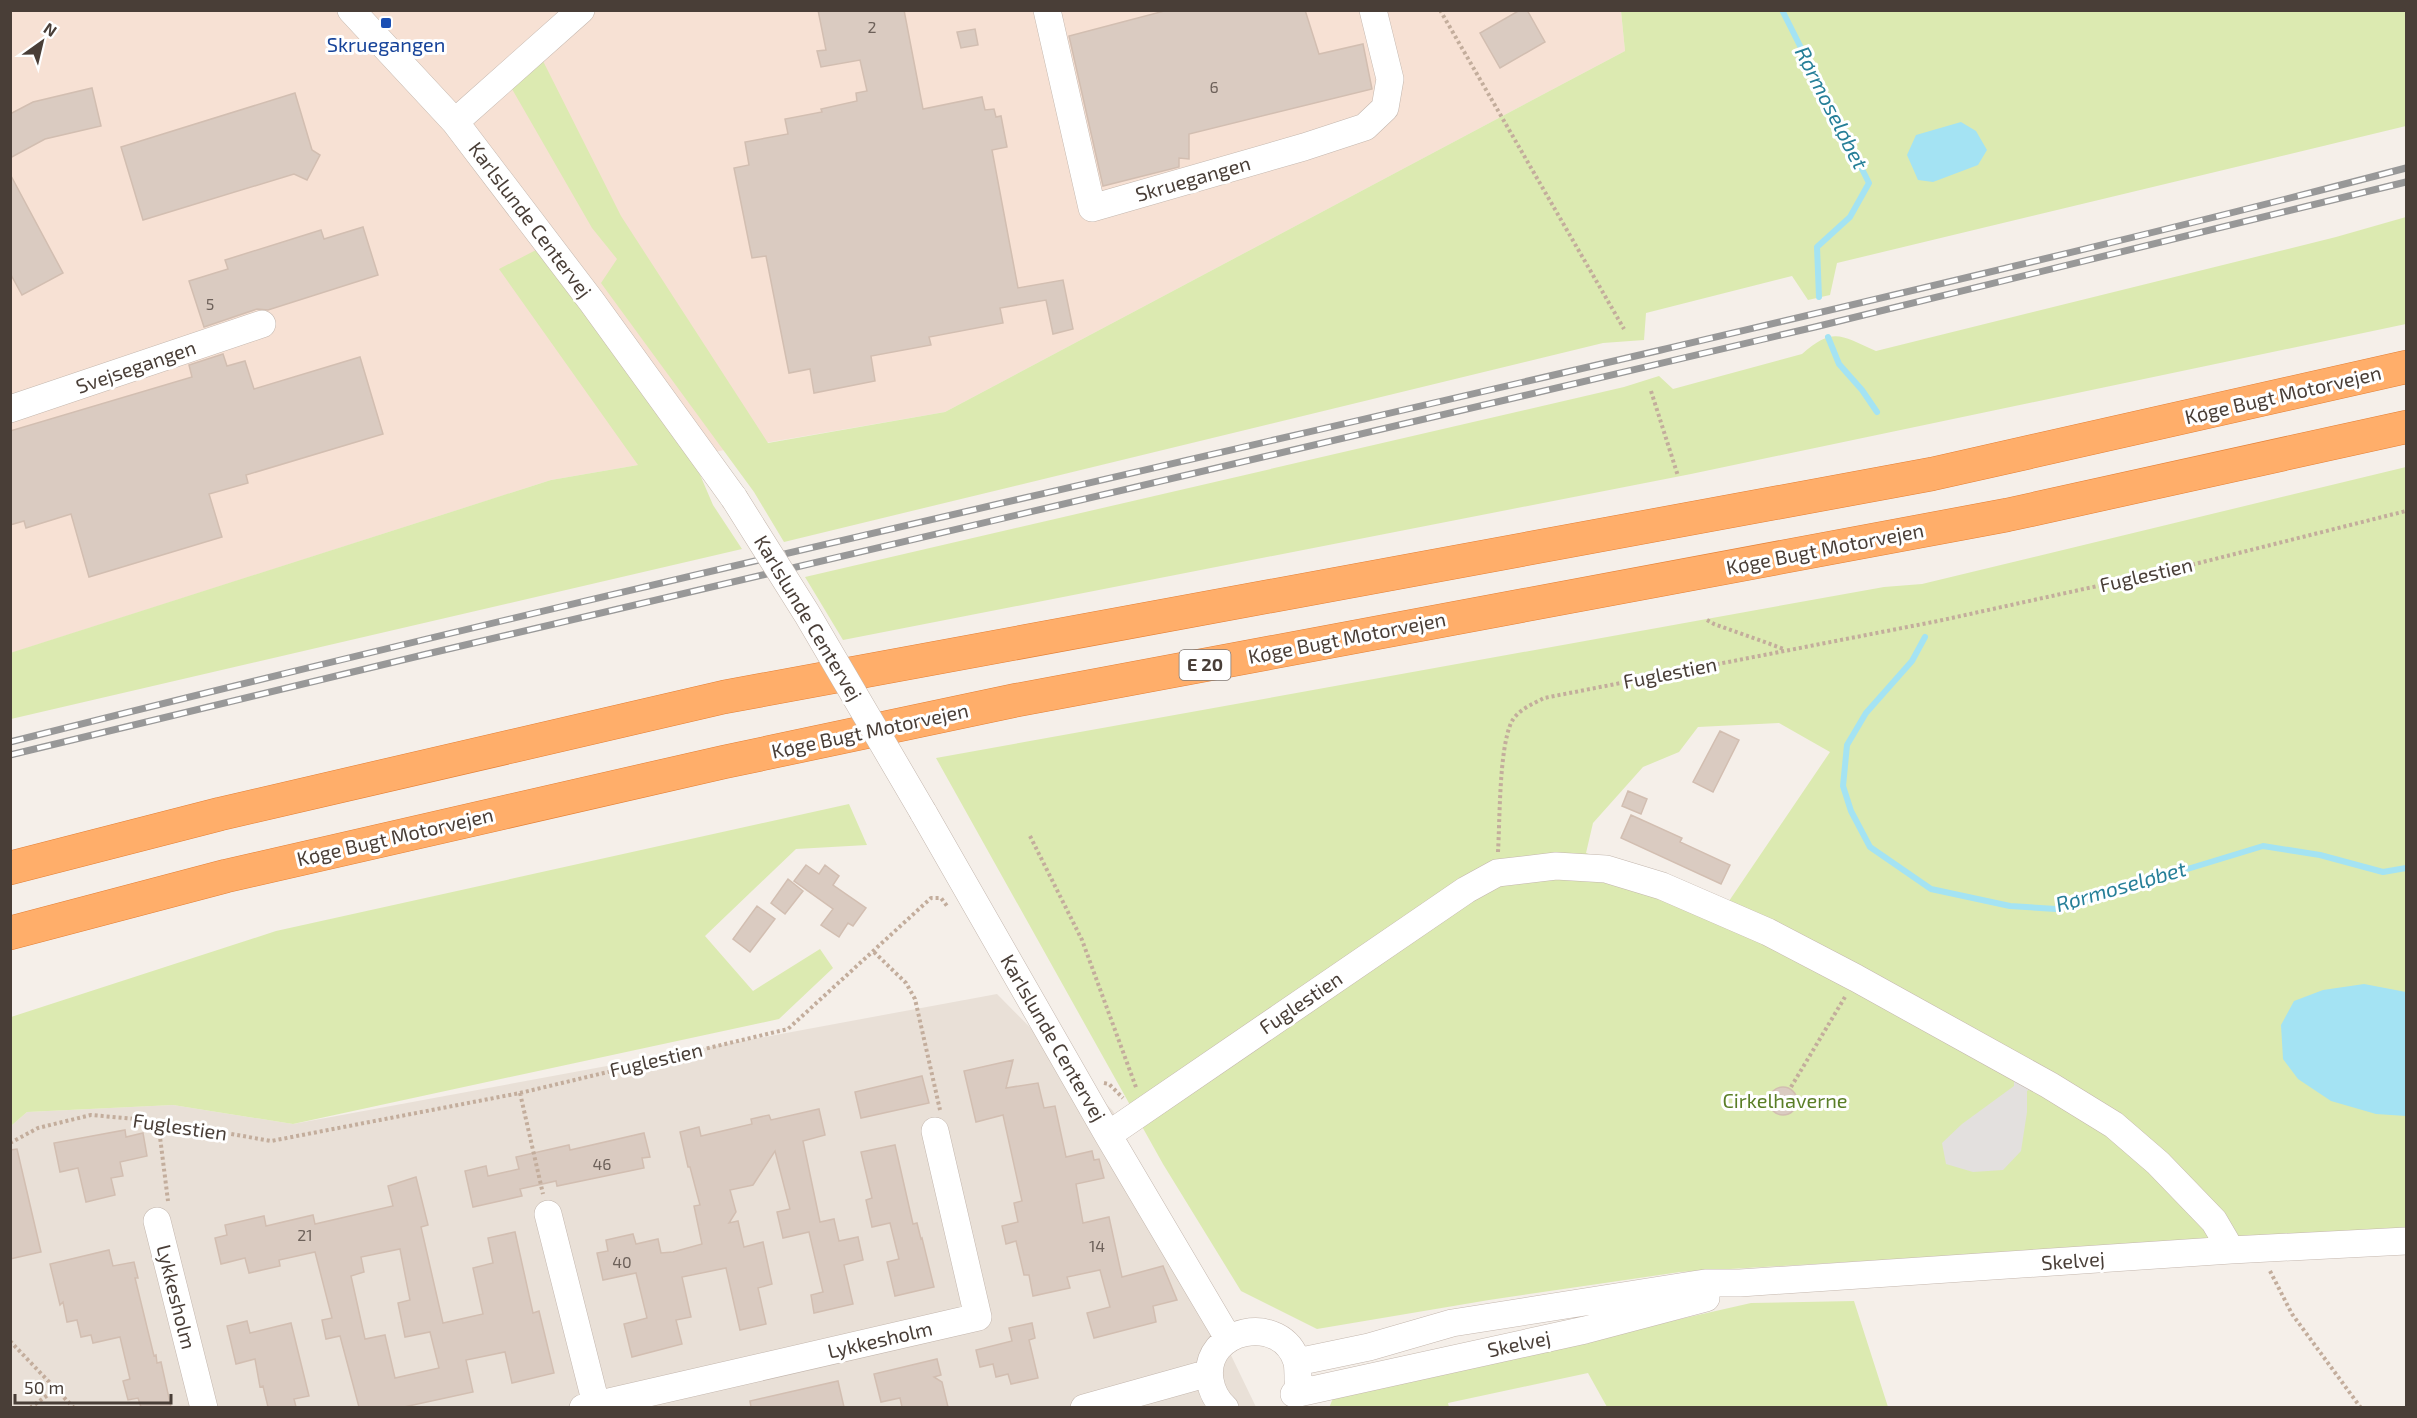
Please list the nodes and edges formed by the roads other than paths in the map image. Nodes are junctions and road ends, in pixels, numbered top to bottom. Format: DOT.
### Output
graph roads {
  1 [pos="351,10"];
  2 [pos="581,10"];
  3 [pos="1047,10"];
  4 [pos="1373,10"];
  5 [pos="455,122"];
  6 [pos="262,324"];
  7 [pos="2406,367"];
  8 [pos="10,409"];
  9 [pos="2406,427"];
  10 [pos="10,868"];
  11 [pos="10,933"];
  12 [pos="935,1131"];
  13 [pos="1108,1135"];
  14 [pos="548,1214"];
  15 [pos="157,1221"];
  16 [pos="2406,1241"];
  17 [pos="2231,1250"];
  18 [pos="1740,1283"];
  19 [pos="1228,1338"];
  20 [pos="1297,1362"];
  21 [pos="1209,1373"];
  22 [pos="1289,1401"];
  23 [pos="592,1406"];
  24 [pos="1213,1406"];
  25 [pos="204,1407"];
  26 [pos="1084,1407"];
  1 -- 5 [label="street, Karlslunde Centervej"];
  2 -- 5 [label="street"];
  3 -- 4 [label="street, Skruegangen"];
  5 -- 13 [label="street, Karlslunde Centervej, bridge"];
  6 -- 8 [label="street, Svejsegangen"];
  7 -- 10 [label="highway, Køge Bugt Motorvejen"];
  9 -- 11 [label="highway, Køge Bugt Motorvejen / E 20"];
  12 -- 23 [label="street, Lykkesholm"];
  13 -- 17 [label="street, Fuglestien"];
  13 -- 19 [label="street, Karlslunde Centervej"];
  14 -- 23 [label="street, Lykkesholm"];
  15 -- 25 [label="street, Lykkesholm"];
  16 -- 17 [label="street, Skelvej"];
  17 -- 18 [label="street, Skelvej"];
  18 -- 20 [label="street, Skelvej"];
  18 -- 22 [label="street, Skelvej"];
  19 -- 20 [label="street"];
  19 -- 21 [label="street"];
  20 -- 22 [label="street"];
  21 -- 24 [label="street"];
  21 -- 26 [label="street"];
}
